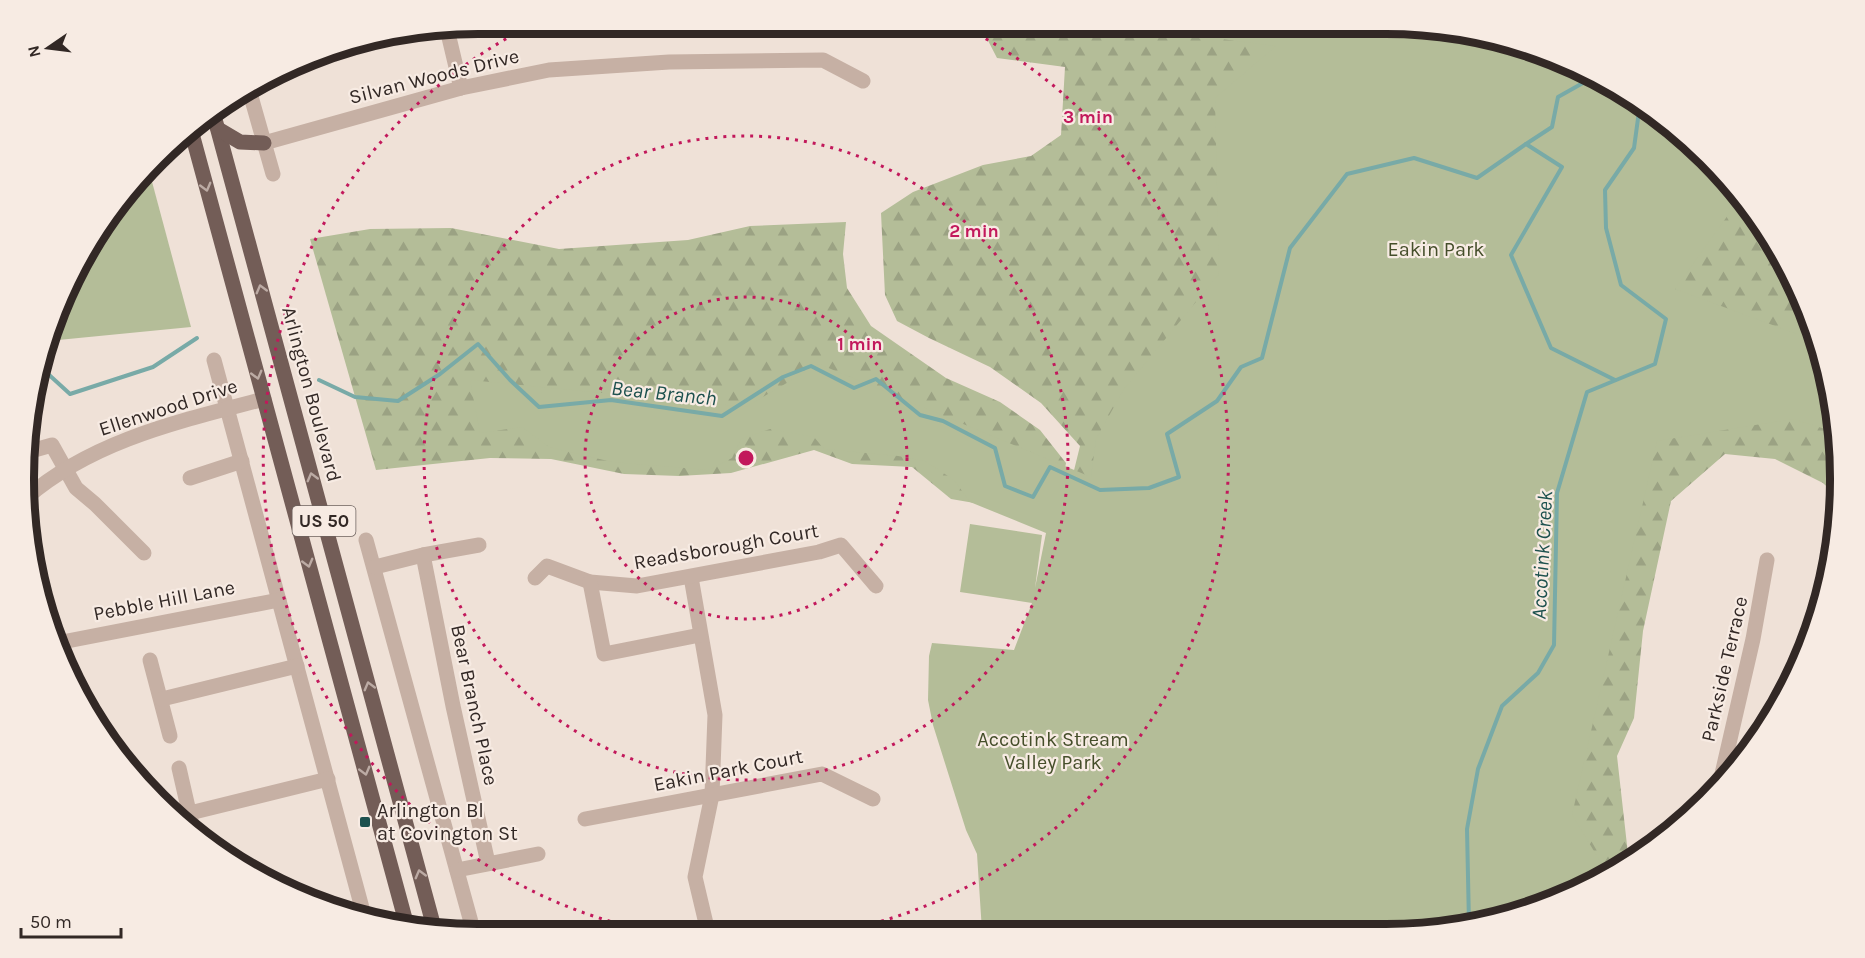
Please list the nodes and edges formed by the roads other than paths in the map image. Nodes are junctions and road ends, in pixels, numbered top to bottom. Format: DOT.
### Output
graph roads {
  1 [pos="448,35"];
  2 [pos="863,81"];
  3 [pos="461,87"];
  4 [pos="251,97"];
  5 [pos="216,121"];
  6 [pos="218,129"];
  7 [pos="193,139"];
  8 [pos="264,143"];
  9 [pos="273,174"];
  10 [pos="214,360"];
  11 [pos="264,399"];
  12 [pos="226,409"];
  13 [pos="35,450"];
  14 [pos="242,461"];
  15 [pos="67,470"];
  16 [pos="190,478"];
  17 [pos="34,491"];
  18 [pos="366,540"];
  19 [pos="479,545"];
  20 [pos="144,553"];
  21 [pos="423,555"];
  22 [pos="1767,560"];
  23 [pos="375,567"];
  24 [pos="691,577"];
  25 [pos="535,578"];
  26 [pos="590,582"];
  27 [pos="876,586"];
  28 [pos="279,600"];
  29 [pos="700,635"];
  30 [pos="65,641"];
  31 [pos="150,660"];
  32 [pos="297,666"];
  33 [pos="162,699"];
  34 [pos="170,736"];
  35 [pos="179,768"];
  36 [pos="1723,768"];
  37 [pos="328,779"];
  38 [pos="712,795"];
  39 [pos="873,800"];
  40 [pos="191,817"];
  41 [pos="192,819"];
  42 [pos="585,819"];
  43 [pos="538,855"];
  44 [pos="488,863"];
  45 [pos="457,870"];
  46 [pos="362,907"];
  47 [pos="405,917"];
  48 [pos="432,921"];
  49 [pos="472,924"];
  50 [pos="706,924"];
  1 -- 3 [label="street"];
  2 -- 3 [label="street, Silvan Woods Drive"];
  3 -- 8 [label="street, Silvan Woods Drive"];
  4 -- 8 [label="street"];
  5 -- 6 [label="main road, Arlington Boulevard / US 50"];
  6 -- 8 [label="main road"];
  48 -- 6 [label="main road, Arlington Boulevard / US 50, one-way"];
  7 -- 11 [label="main road, US 50, one-way"];
  8 -- 9 [label="street"];
  10 -- 12 [label="street"];
  11 -- 12 [label="street, Ellenwood Drive"];
  11 -- 47 [label="main road, US 50, one-way"];
  12 -- 14 [label="street"];
  12 -- 15 [label="street, Ellenwood Drive"];
  13 -- 15 [label="street"];
  14 -- 16 [label="street"];
  14 -- 28 [label="street"];
  15 -- 17 [label="street, Ellenwood Drive"];
  15 -- 20 [label="street"];
  18 -- 23 [label="street"];
  19 -- 21 [label="street"];
  21 -- 23 [label="street"];
  21 -- 44 [label="street, Bear Branch Place"];
  22 -- 36 [label="street, Parkside Terrace"];
  23 -- 45 [label="street"];
  24 -- 26 [label="street, Readsborough Court"];
  24 -- 27 [label="street, Readsborough Court"];
  24 -- 29 [label="street"];
  25 -- 26 [label="street, Readsborough Court"];
  26 -- 29 [label="street"];
  28 -- 30 [label="street, Pebble Hill Lane"];
  28 -- 32 [label="street"];
  29 -- 38 [label="street"];
  31 -- 33 [label="street"];
  32 -- 33 [label="street"];
  32 -- 37 [label="street"];
  33 -- 34 [label="street"];
  35 -- 40 [label="street"];
  37 -- 41 [label="street"];
  37 -- 46 [label="street"];
  38 -- 39 [label="street, Eakin Park Court"];
  38 -- 42 [label="street, Eakin Park Court"];
  38 -- 50 [label="street"];
  43 -- 44 [label="street"];
  44 -- 45 [label="street"];
  45 -- 49 [label="street"];
}
